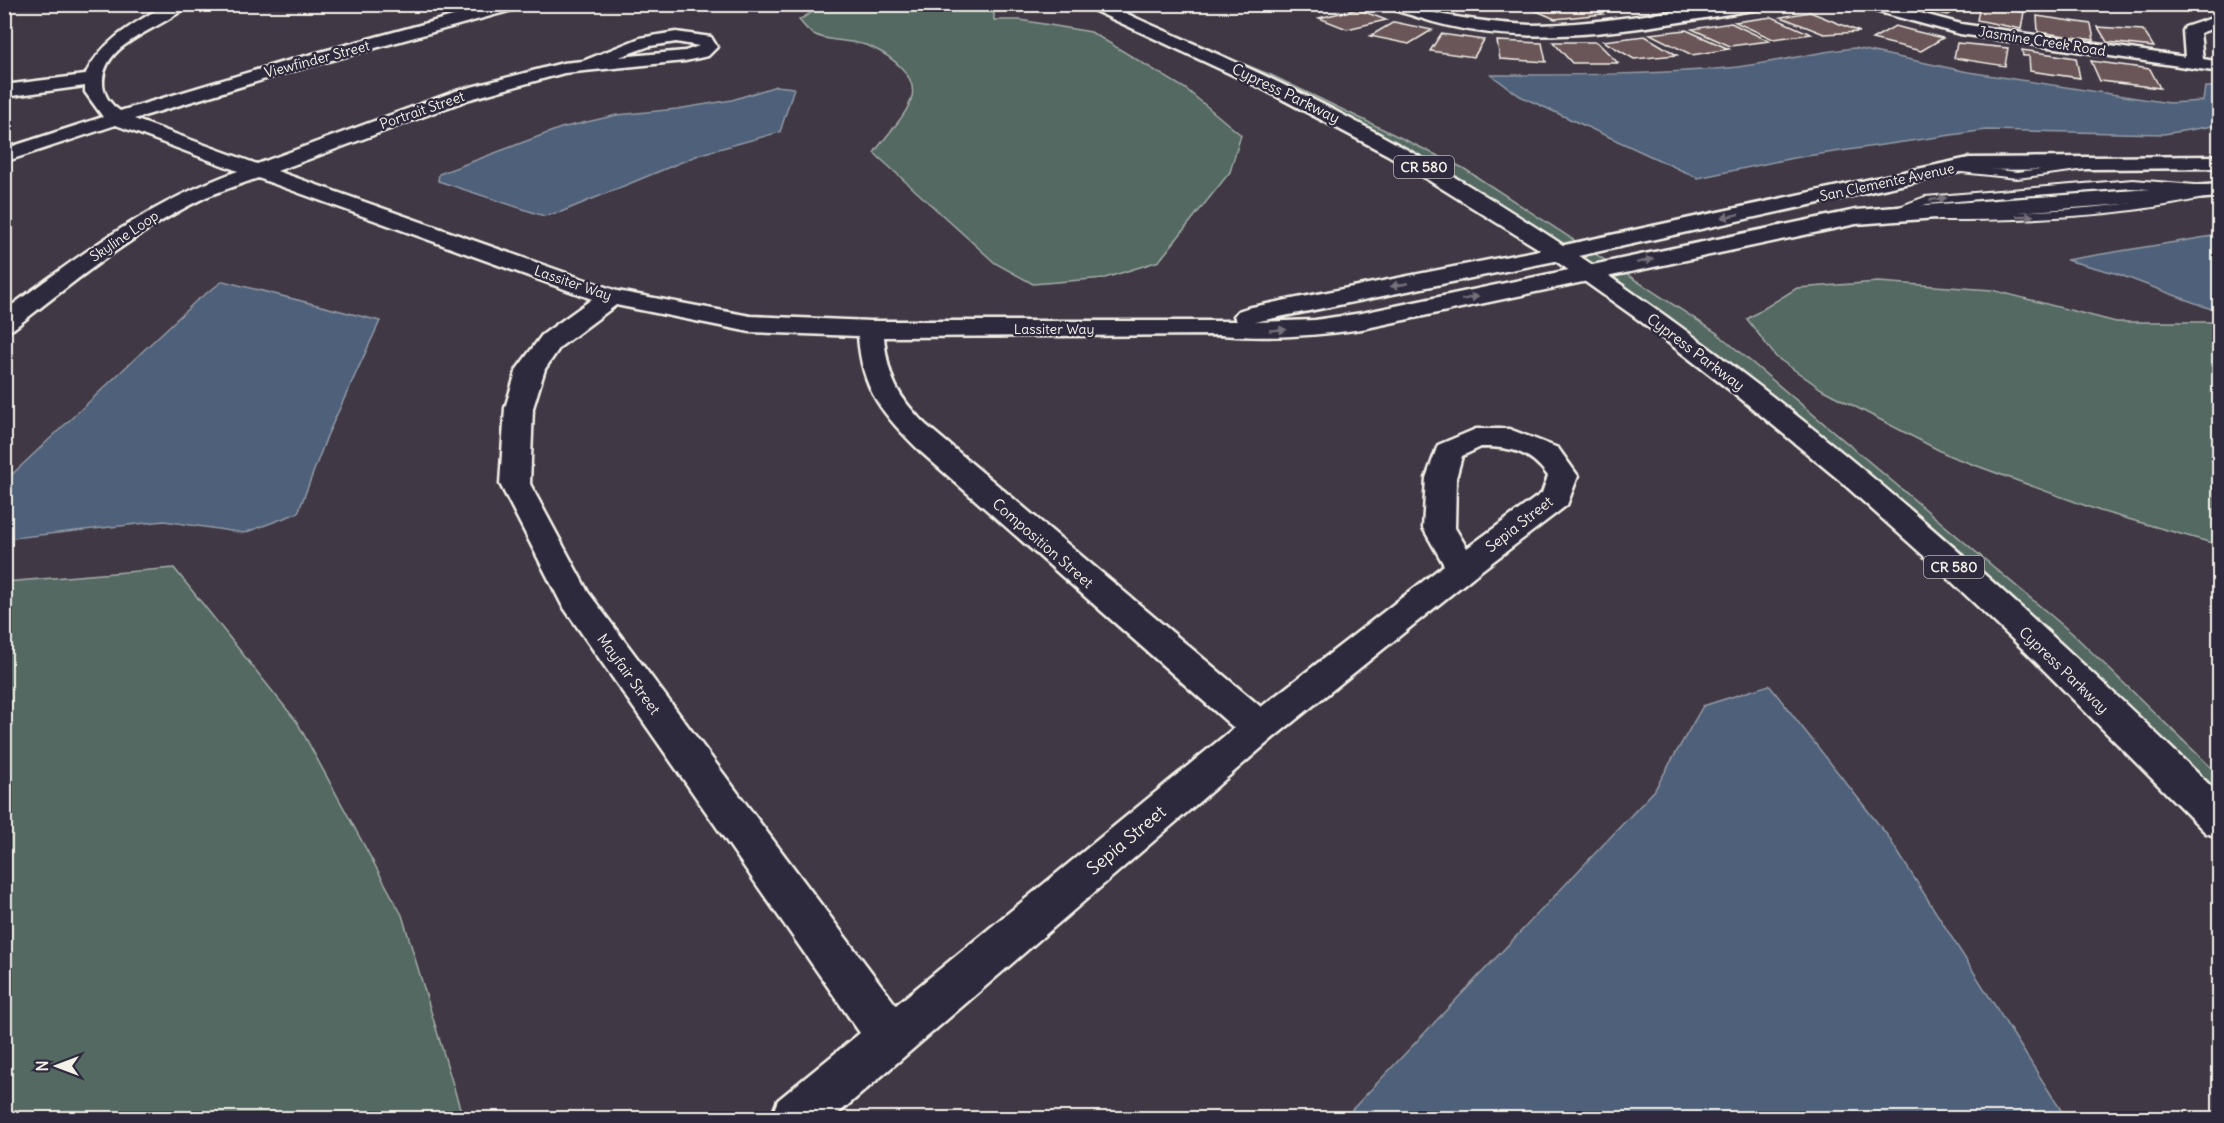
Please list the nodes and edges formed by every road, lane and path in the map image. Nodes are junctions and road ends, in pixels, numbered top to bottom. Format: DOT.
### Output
graph roads {
  1 [pos="180,4"];
  2 [pos="517,4"];
  3 [pos="1088,4"];
  4 [pos="1394,4"];
  5 [pos="1760,4"];
  6 [pos="1867,4"];
  7 [pos="1630,8"];
  8 [pos="1657,19"];
  9 [pos="2215,22"];
  10 [pos="590,64"];
  11 [pos="2195,64"];
  12 [pos="2220,67"];
  13 [pos="93,79"];
  14 [pos="4,91"];
  15 [pos="118,118"];
  16 [pos="4,156"];
  17 [pos="2220,162"];
  18 [pos="2119,163"];
  19 [pos="257,171"];
  20 [pos="2166,187"];
  21 [pos="2219,191"];
  22 [pos="1787,204"];
  23 [pos="1882,215"];
  24 [pos="1825,223"];
  25 [pos="1574,263"];
  26 [pos="611,297"];
  27 [pos="4,324"];
  28 [pos="1220,327"];
  29 [pos="870,329"];
  30 [pos="1462,568"];
  31 [pos="1260,728"];
  32 [pos="2220,822"];
  33 [pos="891,1037"];
  34 [pos="796,1119"];
  1 -- 13 [label="street"];
  2 -- 15 [label="street, Viewfinder Street"];
  3 -- 25 [label="street, Cypress Parkway / CR 580"];
  4 -- 8 [label="street"];
  5 -- 8 [label="street"];
  6 -- 11 [label="street, Jasmine Creek Road"];
  7 -- 8 [label="street"];
  9 -- 11 [label="street"];
  10 -- 10 [label="street, Portrait Street"];
  10 -- 19 [label="street, Portrait Street"];
  11 -- 12 [label="street, Jasmine Creek Road"];
  13 -- 14 [label="street"];
  13 -- 15 [label="street, Lassiter Way"];
  15 -- 16 [label="street"];
  15 -- 19 [label="street, Lassiter Way"];
  17 -- 18 [label="street, San Clemente Avenue"];
  18 -- 20 [label="street"];
  18 -- 22 [label="street, San Clemente Avenue"];
  19 -- 26 [label="street, Lassiter Way"];
  19 -- 27 [label="street, Skyline Loop"];
  20 -- 21 [label="lane"];
  23 -- 20 [label="lane, one-way"];
  23 -- 21 [label="street, San Clemente Avenue, one-way"];
  22 -- 24 [label="street"];
  22 -- 25 [label="street, San Clemente Avenue, one-way"];
  23 -- 24 [label="street, San Clemente Avenue"];
  25 -- 24 [label="street, San Clemente Avenue, one-way"];
  25 -- 28 [label="street, Lassiter Way, one-way"];
  28 -- 25 [label="street, Lassiter Way, one-way"];
  25 -- 32 [label="street, Cypress Parkway / CR 580"];
  26 -- 29 [label="street, Lassiter Way"];
  26 -- 33 [label="street, Mayfair Street"];
  28 -- 29 [label="street, Lassiter Way"];
  29 -- 31 [label="street, Composition Street"];
  30 -- 30 [label="street, Sepia Street"];
  30 -- 31 [label="street, Sepia Street"];
  31 -- 33 [label="street, Sepia Street"];
  33 -- 34 [label="street, Sepia Street"];
}
